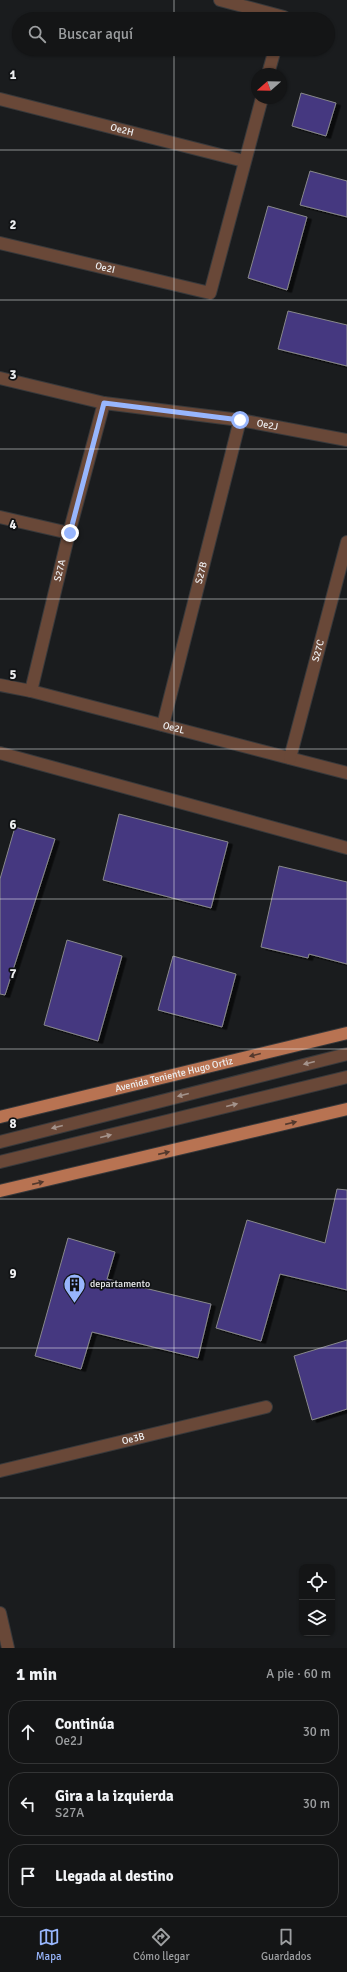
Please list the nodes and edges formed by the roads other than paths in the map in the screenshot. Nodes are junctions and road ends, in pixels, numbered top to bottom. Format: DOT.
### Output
graph roads {
  1 [pos="220,0"];
  2 [pos="263,12"];
  3 [pos="273,56"];
  4 [pos="270,68"];
  5 [pos="0,99"];
  6 [pos="260,104"];
  7 [pos="244,161"];
  8 [pos="0,243"];
  9 [pos="0,378"];
  10 [pos="104,403"];
  11 [pos="240,420"];
  12 [pos="347,440"];
  13 [pos="0,517"];
  14 [pos="70,533"];
  15 [pos="347,542"];
  16 [pos="0,685"];
  17 [pos="31,691"];
  18 [pos="163,725"];
  19 [pos="0,753"];
  20 [pos="290,758"];
  21 [pos="347,773"];
  22 [pos="347,848"];
  23 [pos="347,1032"];
  24 [pos="347,1054"];
  25 [pos="347,1077"];
  26 [pos="347,1109"];
  27 [pos="0,1118"];
  28 [pos="0,1142"];
  29 [pos="0,1162"];
  30 [pos="0,1192"];
  31 [pos="266,1407"];
  32 [pos="0,1471"];
  33 [pos="0,1614"];
  34 [pos="8,1648"];
  1 -- 2 [label="street"];
  3 -- 4 [label="street"];
  5 -- 7 [label="street, Oe2H"];
  6 -- 7 [label="street"];
  7 -- 8 [label="street, Oe2I"];
  9 -- 10 [label="street, Oe2J"];
  10 -- 11 [label="street, Oe2J"];
  10 -- 14 [label="street, S27A"];
  11 -- 12 [label="street, Oe2J"];
  11 -- 18 [label="street, S27B"];
  13 -- 14 [label="street"];
  14 -- 17 [label="street, S27A"];
  15 -- 20 [label="street, S27C"];
  16 -- 17 [label="street, Oe2L"];
  17 -- 18 [label="street, Oe2L"];
  18 -- 20 [label="street, Oe2L"];
  19 -- 22 [label="street"];
  20 -- 21 [label="street, Oe2L"];
  23 -- 27 [label="main road, Avenida Teniente Hugo Ortiz, one-way"];
  24 -- 28 [label="street, one-way"];
  29 -- 25 [label="street, one-way"];
  30 -- 26 [label="main road, one-way"];
  31 -- 32 [label="street, Oe3B"];
  33 -- 34 [label="street"];
}
